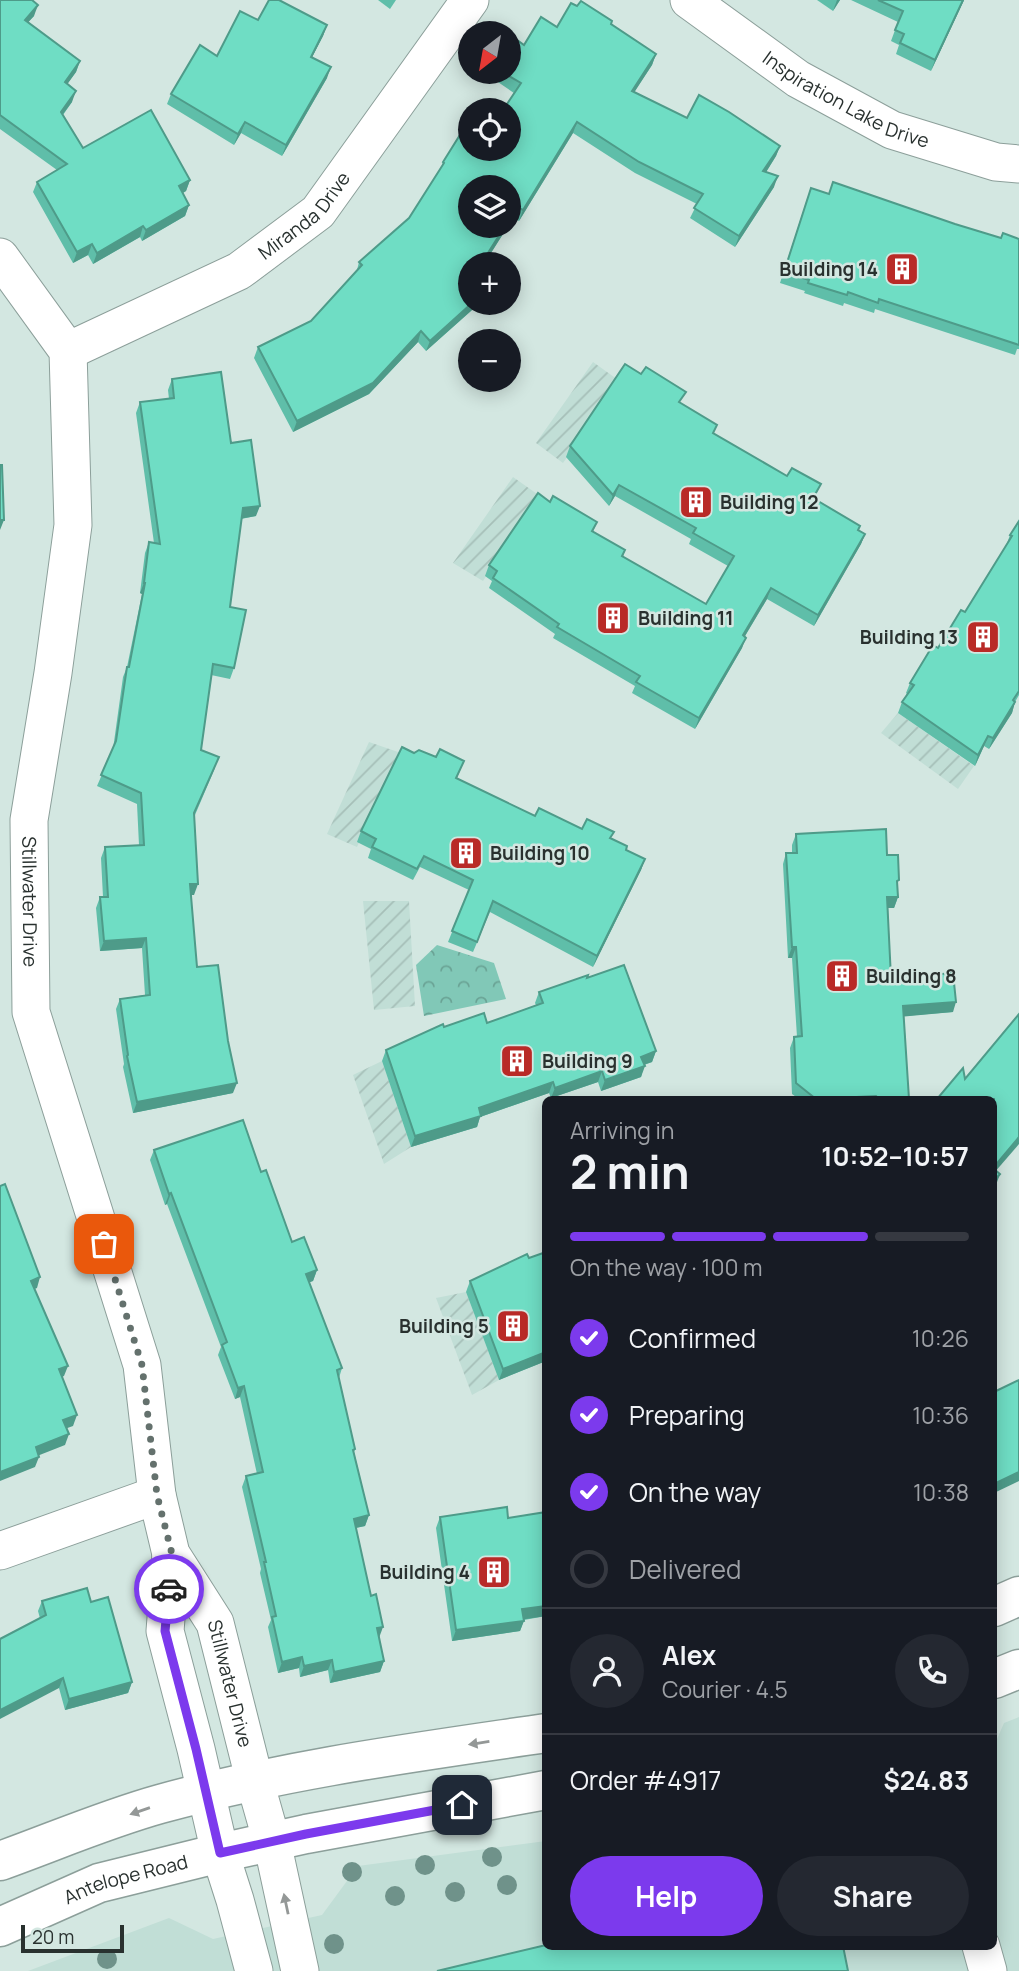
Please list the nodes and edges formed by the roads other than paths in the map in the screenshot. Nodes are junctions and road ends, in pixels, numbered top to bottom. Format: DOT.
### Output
graph roads {
  1 [pos="470,0"];
  2 [pos="688,0"];
  3 [pos="1019,164"];
  4 [pos="0,257"];
  5 [pos="68,351"];
  6 [pos="157,1495"];
  7 [pos="0,1551"];
  8 [pos="172,1554"];
  9 [pos="1019,1597"];
  10 [pos="997,1606"];
  11 [pos="1019,1669"];
  12 [pos="997,1678"];
  13 [pos="542,1734"];
  14 [pos="255,1782"];
  15 [pos="542,1791"];
  16 [pos="205,1793"];
  17 [pos="272,1842"];
  18 [pos="220,1853"];
  19 [pos="0,1861"];
  20 [pos="0,1927"];
  21 [pos="982,1950"];
  22 [pos="254,1971"];
  23 [pos="300,1971"];
  24 [pos="988,1971"];
  1 -- 5 [label="street, Miranda Drive"];
  2 -- 3 [label="street, Inspiration Lake Drive"];
  4 -- 5 [label="street"];
  5 -- 6 [label="street, Stillwater Drive"];
  6 -- 7 [label="street"];
  6 -- 8 [label="street, Stillwater Drive"];
  8 -- 14 [label="street, Stillwater Drive"];
  8 -- 16 [label="street, Stillwater Drive"];
  9 -- 10 [label="main road"];
  11 -- 12 [label="main road"];
  13 -- 14 [label="main road, one-way"];
  14 -- 16 [label="main road"];
  14 -- 17 [label="street, Stillwater Drive"];
  15 -- 17 [label="main road, Antelope Road"];
  16 -- 18 [label="street, Stillwater Drive"];
  16 -- 19 [label="main road, one-way"];
  17 -- 18 [label="main road, Antelope Road"];
  23 -- 17 [label="street, Stillwater Drive, one-way"];
  18 -- 20 [label="main road, Antelope Road"];
  18 -- 22 [label="street, Stillwater Drive"];
  21 -- 24 [label="street"];
}
